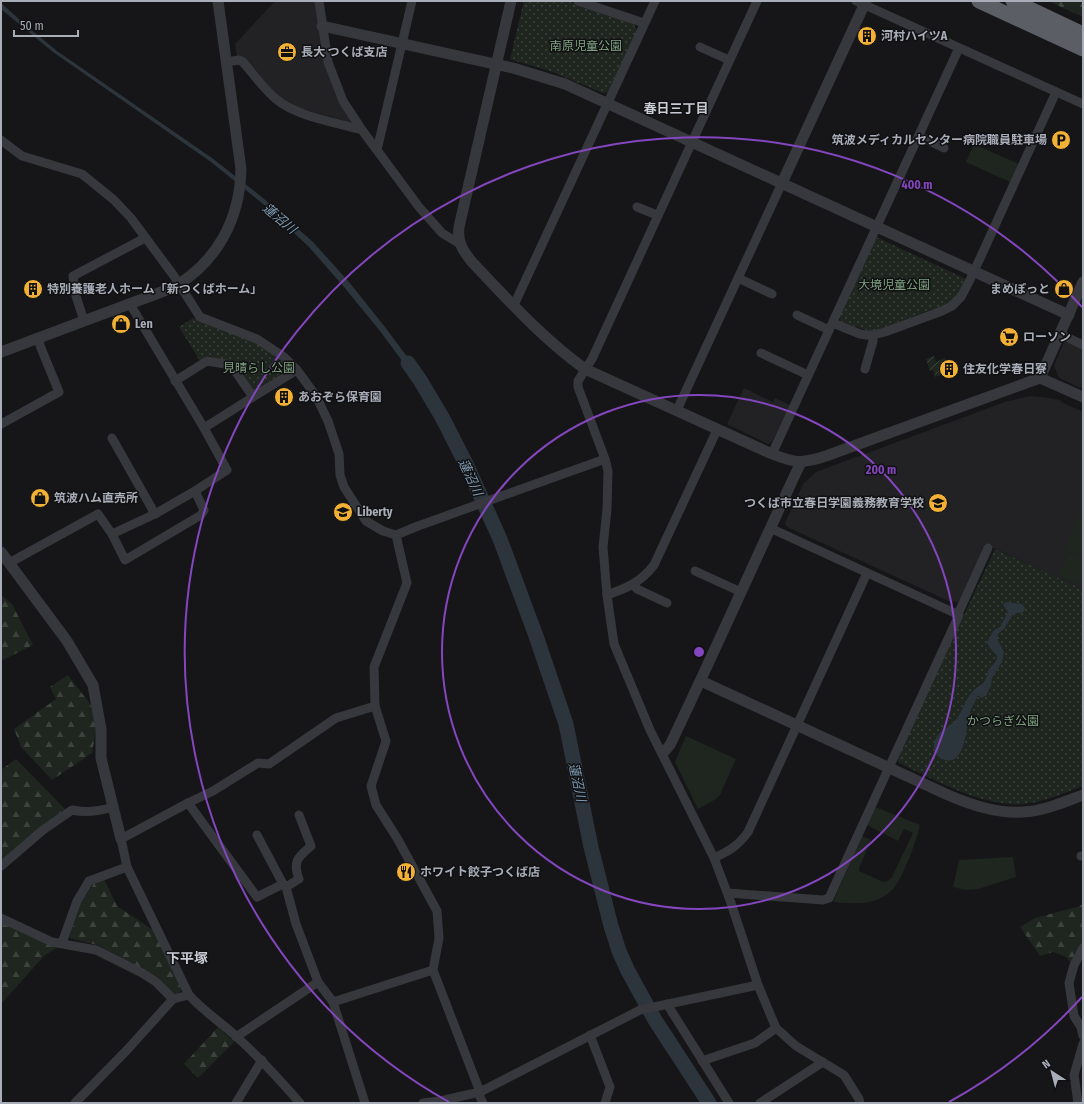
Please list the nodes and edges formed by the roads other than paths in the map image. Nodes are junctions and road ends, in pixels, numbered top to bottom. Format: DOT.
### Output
graph roads {
  1 [pos="218,1"];
  2 [pos="319,1"];
  3 [pos="412,1"];
  4 [pos="511,1"];
  5 [pos="578,1"];
  6 [pos="655,1"];
  7 [pos="756,1"];
  8 [pos="979,1"];
  9 [pos="1013,1"];
  10 [pos="862,2"];
  11 [pos="601,5"];
  12 [pos="644,23"];
  13 [pos="322,26"];
  14 [pos="1083,34"];
  15 [pos="402,43"];
  16 [pos="700,47"];
  17 [pos="958,48"];
  18 [pos="1083,49"];
  19 [pos="729,60"];
  20 [pos="226,62"];
  21 [pos="496,64"];
  22 [pos="1056,92"];
  23 [pos="608,103"];
  24 [pos="1083,104"];
  25 [pos="362,130"];
  26 [pos="918,136"];
  27 [pos="1,140"];
  28 [pos="691,142"];
  29 [pos="944,148"];
  30 [pos="377,150"];
  31 [pos="782,183"];
  32 [pos="638,207"];
  33 [pos="658,215"];
  34 [pos="877,227"];
  35 [pos="145,238"];
  36 [pos="460,244"];
  37 [pos="974,271"];
  38 [pos="738,278"];
  39 [pos="1083,282"];
  40 [pos="179,284"];
  41 [pos="772,294"];
  42 [pos="130,304"];
  43 [pos="514,305"];
  44 [pos="797,315"];
  45 [pos="1068,315"];
  46 [pos="84,322"];
  47 [pos="831,326"];
  48 [pos="1060,334"];
  49 [pos="873,335"];
  50 [pos="38,338"];
  51 [pos="1083,345"];
  52 [pos="1,352"];
  53 [pos="761,353"];
  54 [pos="585,369"];
  55 [pos="865,369"];
  56 [pos="297,370"];
  57 [pos="808,375"];
  58 [pos="1040,378"];
  59 [pos="175,381"];
  60 [pos="253,397"];
  61 [pos="1083,397"];
  62 [pos="678,410"];
  63 [pos="1,424"];
  64 [pos="204,428"];
  65 [pos="717,430"];
  66 [pos="112,438"];
  67 [pos="772,454"];
  68 [pos="605,459"];
  69 [pos="801,462"];
  70 [pos="195,491"];
  71 [pos="155,514"];
  72 [pos="770,528"];
  73 [pos="112,534"];
  74 [pos="396,535"];
  75 [pos="988,548"];
  76 [pos="1,552"];
  77 [pos="9,563"];
  78 [pos="695,571"];
  79 [pos="867,573"];
  80 [pos="634,585"];
  81 [pos="741,592"];
  82 [pos="607,595"];
  83 [pos="667,603"];
  84 [pos="958,614"];
  85 [pos="701,681"];
  86 [pos="375,706"];
  87 [pos="797,724"];
  88 [pos="663,753"];
  89 [pos="889,767"];
  90 [pos="1083,795"];
  91 [pos="188,803"];
  92 [pos="113,808"];
  93 [pos="299,815"];
  94 [pos="257,835"];
  95 [pos="121,839"];
  96 [pos="714,858"];
  97 [pos="1,866"];
  98 [pos="127,867"];
  99 [pos="285,886"];
  100 [pos="728,893"];
  101 [pos="1,918"];
  102 [pos="62,943"];
  103 [pos="1083,948"];
  104 [pos="433,970"];
  105 [pos="318,982"];
  106 [pos="758,985"];
  107 [pos="189,995"];
  108 [pos="173,999"];
  109 [pos="333,1002"];
  110 [pos="663,1004"];
  111 [pos="776,1028"];
  112 [pos="590,1035"];
  113 [pos="236,1036"];
  114 [pos="1083,1036"];
  115 [pos="1083,1044"];
  116 [pos="262,1060"];
  117 [pos="702,1061"];
  118 [pos="823,1062"];
  119 [pos="480,1092"];
  120 [pos="858,1102"];
  121 [pos="75,1103"];
  122 [pos="236,1103"];
  123 [pos="300,1103"];
  124 [pos="365,1103"];
  125 [pos="423,1103"];
  126 [pos="483,1103"];
  127 [pos="605,1103"];
  128 [pos="729,1103"];
  129 [pos="760,1103"];
  130 [pos="1078,1103"];
  1 -- 20 [label="street"];
  2 -- 13 [label="street"];
  3 -- 15 [label="street"];
  4 -- 21 [label="street"];
  5 -- 11 [label="street"];
  6 -- 12 [label="street"];
  7 -- 19 [label="street"];
  8 -- 18 [label="highway"];
  9 -- 14 [label="highway"];
  10 -- 17 [label="street"];
  10 -- 31 [label="street"];
  11 -- 12 [label="street"];
  12 -- 23 [label="street"];
  13 -- 15 [label="street"];
  13 -- 25 [label="street"];
  15 -- 21 [label="street"];
  15 -- 30 [label="street"];
  16 -- 19 [label="street"];
  17 -- 22 [label="street"];
  17 -- 26 [label="street"];
  19 -- 28 [label="street"];
  20 -- 25 [label="street"];
  20 -- 40 [label="street"];
  21 -- 23 [label="street"];
  21 -- 36 [label="street"];
  22 -- 24 [label="street"];
  22 -- 37 [label="street"];
  23 -- 28 [label="street"];
  23 -- 43 [label="street"];
  25 -- 30 [label="street"];
  26 -- 29 [label="street"];
  26 -- 34 [label="street"];
  27 -- 35 [label="street"];
  28 -- 31 [label="street"];
  28 -- 33 [label="street"];
  30 -- 36 [label="street"];
  31 -- 34 [label="street"];
  31 -- 38 [label="street"];
  32 -- 33 [label="street"];
  33 -- 54 [label="street"];
  34 -- 37 [label="street"];
  34 -- 47 [label="street"];
  35 -- 40 [label="street"];
  35 -- 46 [label="street"];
  36 -- 43 [label="street"];
  37 -- 45 [label="street"];
  37 -- 49 [label="street"];
  38 -- 41 [label="street"];
  38 -- 62 [label="street"];
  39 -- 45 [label="street"];
  40 -- 42 [label="street"];
  40 -- 56 [label="street"];
  42 -- 46 [label="street"];
  42 -- 59 [label="street"];
  43 -- 54 [label="street"];
  44 -- 47 [label="street"];
  45 -- 48 [label="street"];
  46 -- 50 [label="street"];
  47 -- 49 [label="street"];
  47 -- 57 [label="street"];
  48 -- 51 [label="street"];
  48 -- 58 [label="street"];
  49 -- 55 [label="street"];
  50 -- 52 [label="street"];
  50 -- 63 [label="street"];
  53 -- 57 [label="street"];
  54 -- 62 [label="street"];
  54 -- 68 [label="street"];
  56 -- 60 [label="street"];
  56 -- 74 [label="street"];
  57 -- 67 [label="street"];
  58 -- 61 [label="street"];
  58 -- 69 [label="street"];
  59 -- 60 [label="street"];
  59 -- 64 [label="street"];
  60 -- 64 [label="street"];
  62 -- 65 [label="street"];
  64 -- 70 [label="street"];
  65 -- 67 [label="street"];
  65 -- 80 [label="street"];
  66 -- 71 [label="street"];
  67 -- 69 [label="street"];
  68 -- 74 [label="street"];
  68 -- 82 [label="street"];
  69 -- 72 [label="street"];
  70 -- 71 [label="street"];
  70 -- 73 [label="street"];
  71 -- 73 [label="street"];
  72 -- 79 [label="street"];
  72 -- 81 [label="street"];
  73 -- 77 [label="street"];
  74 -- 86 [label="street"];
  75 -- 84 [label="street"];
  76 -- 77 [label="street"];
  77 -- 92 [label="street"];
  78 -- 81 [label="street"];
  79 -- 84 [label="street"];
  79 -- 87 [label="street"];
  80 -- 82 [label="street"];
  80 -- 83 [label="street"];
  81 -- 85 [label="street"];
  82 -- 88 [label="street"];
  84 -- 89 [label="street"];
  85 -- 87 [label="street"];
  85 -- 88 [label="street"];
  86 -- 91 [label="street"];
  86 -- 104 [label="street"];
  87 -- 89 [label="street"];
  87 -- 96 [label="street"];
  88 -- 96 [label="street"];
  89 -- 90 [label="street"];
  89 -- 100 [label="street"];
  91 -- 95 [label="street"];
  91 -- 99 [label="street"];
  92 -- 95 [label="street"];
  92 -- 97 [label="street"];
  93 -- 99 [label="street"];
  94 -- 99 [label="street"];
  95 -- 98 [label="street"];
  96 -- 100 [label="street"];
  98 -- 102 [label="street"];
  98 -- 107 [label="street"];
  99 -- 105 [label="street"];
  100 -- 106 [label="street"];
  101 -- 102 [label="street"];
  102 -- 108 [label="street"];
  103 -- 114 [label="street"];
  104 -- 109 [label="street"];
  104 -- 119 [label="street"];
  105 -- 109 [label="street"];
  105 -- 113 [label="street"];
  106 -- 110 [label="street"];
  106 -- 111 [label="street"];
  107 -- 108 [label="street"];
  107 -- 113 [label="street"];
  108 -- 121 [label="street"];
  109 -- 124 [label="street"];
  110 -- 112 [label="street"];
  110 -- 117 [label="street"];
  111 -- 117 [label="street"];
  111 -- 118 [label="street"];
  112 -- 119 [label="street"];
  112 -- 127 [label="street"];
  113 -- 116 [label="street"];
  115 -- 130 [label="street"];
  116 -- 122 [label="street"];
  116 -- 123 [label="street"];
  117 -- 128 [label="street"];
  118 -- 120 [label="street"];
  118 -- 129 [label="street"];
  119 -- 125 [label="street"];
  119 -- 126 [label="street"];
}
